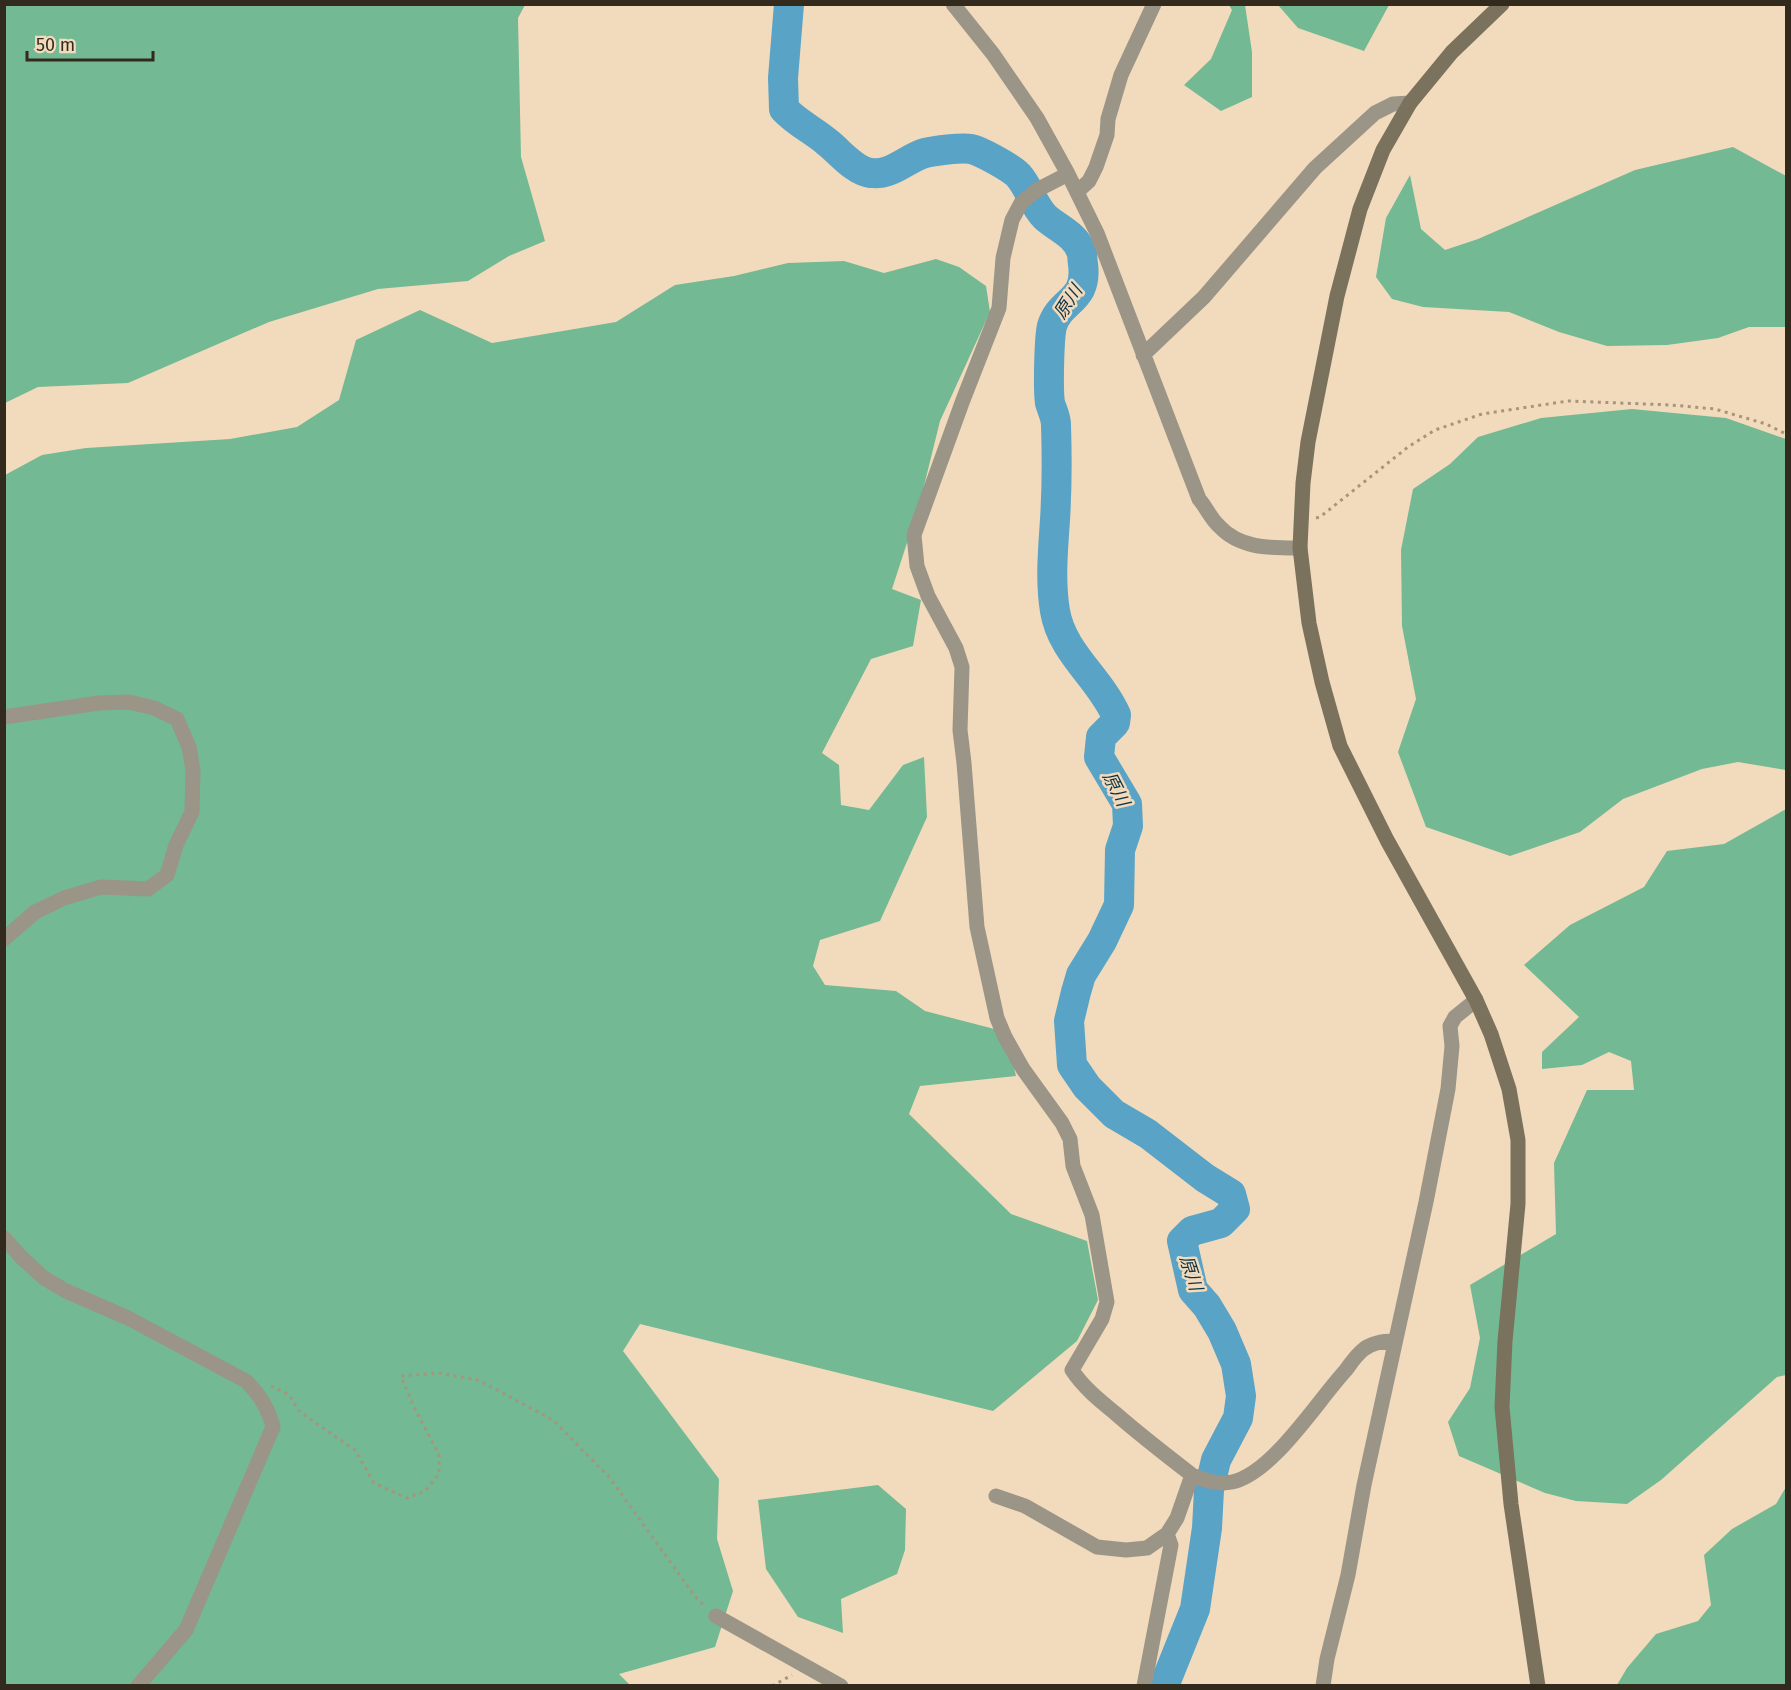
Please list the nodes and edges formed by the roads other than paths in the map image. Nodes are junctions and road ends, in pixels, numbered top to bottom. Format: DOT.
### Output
graph roads {
  1 [pos="953,4"];
  2 [pos="1154,4"];
  3 [pos="1502,4"];
  4 [pos="1410,104"];
  5 [pos="1068,174"];
  6 [pos="1077,192"];
  7 [pos="1143,355"];
  8 [pos="1300,548"];
  9 [pos="4,717"];
  10 [pos="4,939"];
  11 [pos="1476,1000"];
  12 [pos="4,1238"];
  13 [pos="1395,1341"];
  14 [pos="1206,1480"];
  15 [pos="996,1496"];
  16 [pos="1167,1534"];
  17 [pos="716,1616"];
  18 [pos="138,1686"];
  19 [pos="841,1686"];
  20 [pos="1144,1686"];
  21 [pos="1323,1686"];
  22 [pos="1538,1686"];
  1 -- 5 [label="street"];
  2 -- 6 [label="street"];
  3 -- 4 [label="street"];
  4 -- 7 [label="street"];
  4 -- 8 [label="street"];
  5 -- 6 [label="street"];
  5 -- 14 [label="street"];
  6 -- 7 [label="street"];
  7 -- 8 [label="street"];
  8 -- 11 [label="street"];
  9 -- 10 [label="street"];
  11 -- 13 [label="street"];
  11 -- 22 [label="street"];
  12 -- 18 [label="street"];
  13 -- 14 [label="street"];
  13 -- 21 [label="street"];
  14 -- 16 [label="street"];
  15 -- 16 [label="street"];
  16 -- 20 [label="street"];
  17 -- 19 [label="street"];
}
